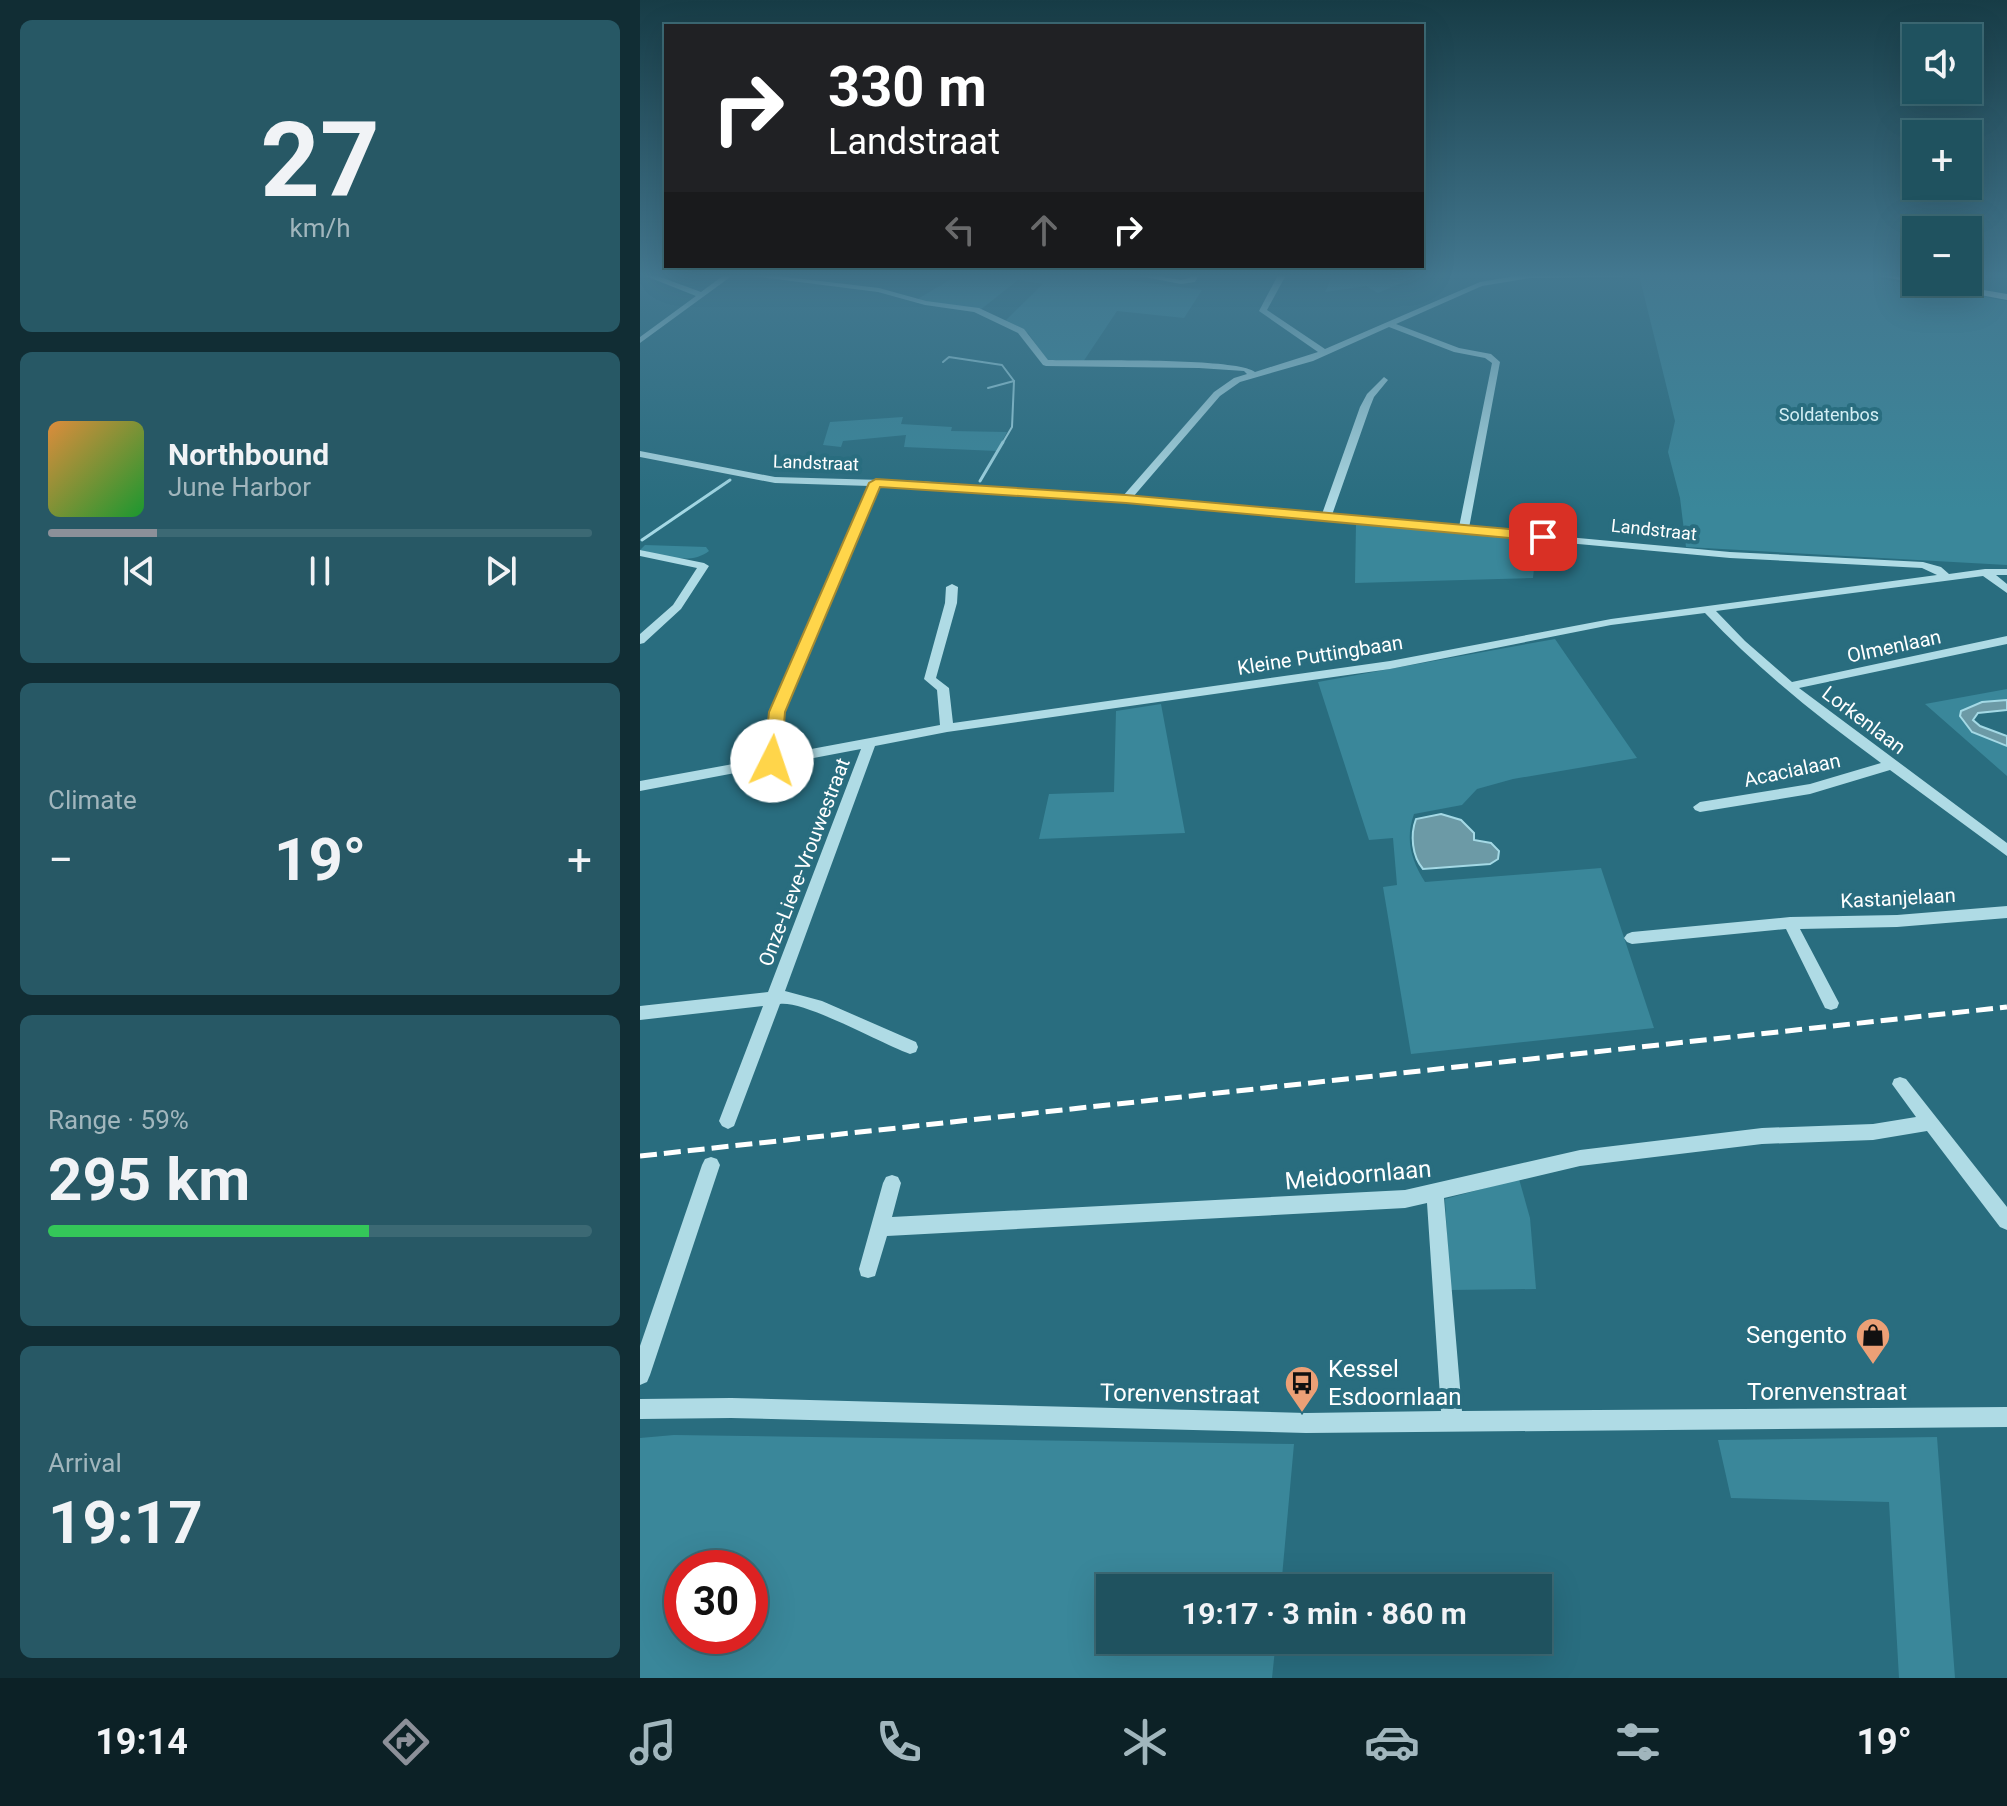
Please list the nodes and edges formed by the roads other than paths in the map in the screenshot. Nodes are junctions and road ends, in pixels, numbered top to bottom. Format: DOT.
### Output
graph roads {
  1 [pos="1038,353"];
  2 [pos="1324,353"];
  3 [pos="1472,353"];
  4 [pos="1252,374"];
  5 [pos="1384,380"];
  6 [pos="640,454"];
  7 [pos="876,483"];
  8 [pos="1126,499"];
  9 [pos="1326,516"];
  10 [pos="1464,529"];
  11 [pos="640,553"];
  12 [pos="1985,572"];
  13 [pos="2007,572"];
  14 [pos="1946,577"];
  15 [pos="952,587"];
  16 [pos="2007,590"];
  17 [pos="1707,608"];
  18 [pos="640,640"];
  19 [pos="2007,640"];
  20 [pos="1788,687"];
  21 [pos="947,728"];
  22 [pos="870,742"];
  23 [pos="772,761"];
  24 [pos="1890,765"];
  25 [pos="640,786"];
  26 [pos="1700,807"];
  27 [pos="2007,851"];
  28 [pos="2007,912"];
  29 [pos="1790,923"];
  30 [pos="1632,938"];
  31 [pos="774,996"];
  32 [pos="1831,1003"];
  33 [pos="640,1013"];
  34 [pos="910,1047"];
  35 [pos="1900,1084"];
  36 [pos="728,1121"];
  37 [pos="1930,1123"];
  38 [pos="711,1165"];
  39 [pos="892,1183"];
  40 [pos="1435,1194"];
  41 [pos="2007,1221"];
  42 [pos="880,1227"];
  43 [pos="868,1269"];
  44 [pos="640,1375"];
  45 [pos="640,1409"];
  46 [pos="2007,1417"];
  47 [pos="1452,1421"];
  1 -- 4 [label="street"];
  2 -- 4 [label="street"];
  3 -- 10 [label="street"];
  4 -- 8 [label="street"];
  5 -- 9 [label="street"];
  6 -- 7 [label="street, Landstraat"];
  7 -- 8 [label="street, Landstraat"];
  7 -- 23 [label="street"];
  8 -- 9 [label="street, Landstraat"];
  9 -- 10 [label="street, Landstraat"];
  10 -- 14 [label="street, Landstraat"];
  11 -- 18 [label="street"];
  12 -- 13 [label="street, Kleine Puttingbaan"];
  12 -- 14 [label="street, Kleine Puttingbaan"];
  12 -- 16 [label="street"];
  14 -- 17 [label="street, Kleine Puttingbaan"];
  15 -- 21 [label="street"];
  17 -- 20 [label="street, Lorkenlaan"];
  17 -- 21 [label="street, Kleine Puttingbaan"];
  19 -- 20 [label="street, Olmenlaan"];
  20 -- 24 [label="street, Lorkenlaan"];
  21 -- 22 [label="street, Kleine Puttingbaan"];
  22 -- 23 [label="street, Kleine Puttingbaan"];
  22 -- 31 [label="street, Onze-Lieve-Vrouwestraat"];
  23 -- 25 [label="street, Kleine Puttingbaan"];
  24 -- 26 [label="street, Acacialaan"];
  24 -- 27 [label="street, Lorkenlaan"];
  28 -- 29 [label="street, Kastanjelaan"];
  29 -- 30 [label="street, Kastanjelaan"];
  29 -- 32 [label="street"];
  31 -- 33 [label="street, Onze-Lieve-Vrouwestraat"];
  31 -- 34 [label="street, Onze-Lieve-Vrouwestraat"];
  31 -- 36 [label="street, Onze-Lieve-Vrouwestraat"];
  35 -- 37 [label="street"];
  37 -- 40 [label="street, Meidoornlaan"];
  37 -- 41 [label="street"];
  38 -- 44 [label="street"];
  39 -- 42 [label="street"];
  40 -- 42 [label="street, Meidoornlaan"];
  40 -- 47 [label="street"];
  42 -- 43 [label="street"];
  45 -- 47 [label="street, Torenvenstraat"];
  46 -- 47 [label="street, Torenvenstraat"];
}
